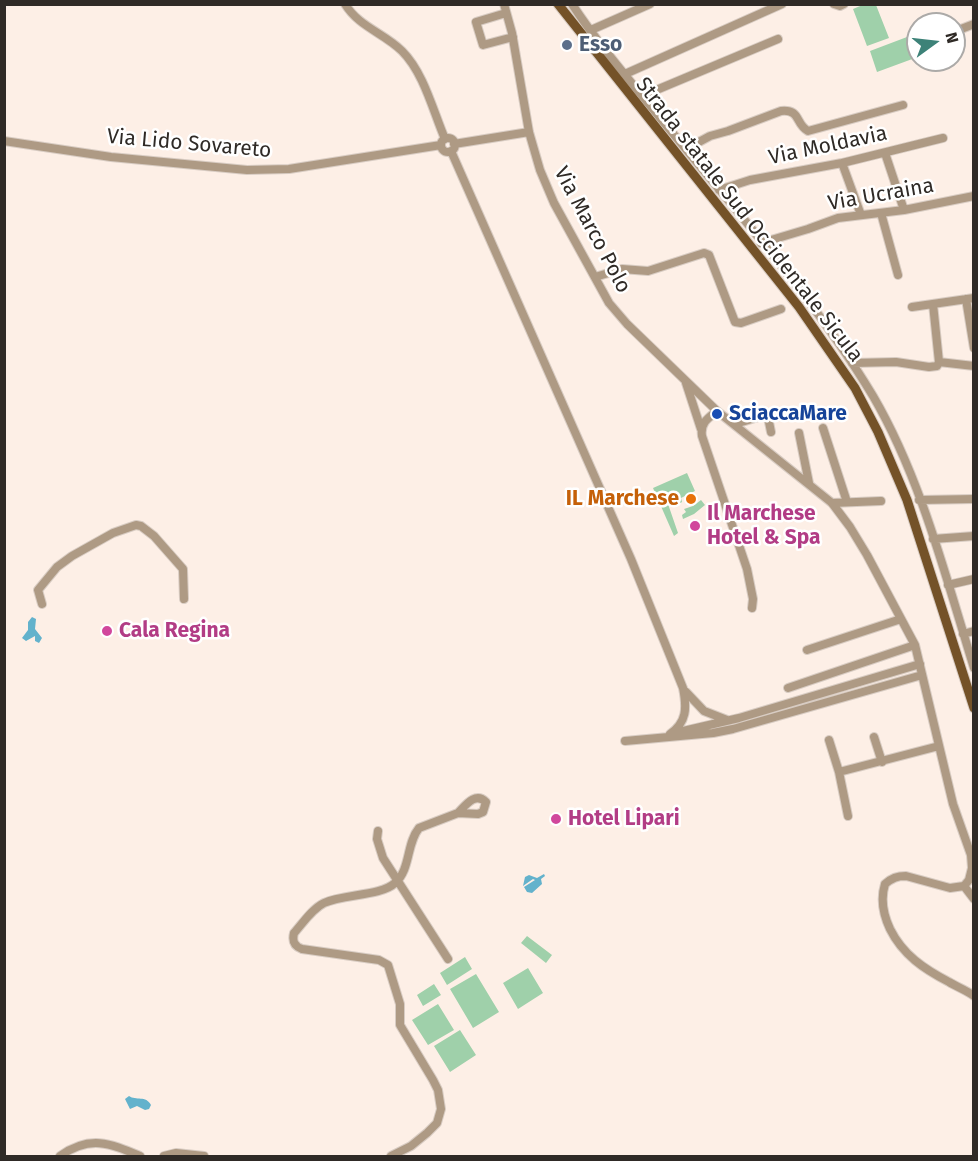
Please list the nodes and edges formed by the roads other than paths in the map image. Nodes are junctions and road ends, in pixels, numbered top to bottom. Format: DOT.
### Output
graph roads {
  1 [pos="345,4"];
  2 [pos="558,4"];
  3 [pos="572,4"];
  4 [pos="650,4"];
  5 [pos="783,4"];
  6 [pos="834,4"];
  7 [pos="844,4"];
  8 [pos="505,9"];
  9 [pos="591,30"];
  10 [pos="513,37"];
  11 [pos="778,39"];
  12 [pos="625,74"];
  13 [pos="642,96"];
  14 [pos="903,105"];
  15 [pos="529,132"];
  16 [pos="943,138"];
  17 [pos="4,141"];
  18 [pos="443,142"];
  19 [pos="453,147"];
  20 [pos="686,149"];
  21 [pos="885,153"];
  22 [pos="842,163"];
  23 [pos="719,190"];
  24 [pos="974,196"];
  25 [pos="904,210"];
  26 [pos="881,213"];
  27 [pos="861,215"];
  28 [pos="761,243"];
  29 [pos="898,275"];
  30 [pos="594,277"];
  31 [pos="970,298"];
  32 [pos="933,304"];
  33 [pos="912,307"];
  34 [pos="781,309"];
  35 [pos="974,348"];
  36 [pos="939,362"];
  37 [pos="852,363"];
  38 [pos="974,366"];
  39 [pos="686,382"];
  40 [pos="717,411"];
  41 [pos="735,424"];
  42 [pos="823,428"];
  43 [pos="701,429"];
  44 [pos="771,432"];
  45 [pos="799,433"];
  46 [pos="809,483"];
  47 [pos="974,499"];
  48 [pos="919,500"];
  49 [pos="881,501"];
  50 [pos="847,502"];
  51 [pos="832,503"];
  52 [pos="974,536"];
  53 [pos="933,539"];
  54 [pos="974,579"];
  55 [pos="948,585"];
  56 [pos="184,599"];
  57 [pos="42,604"];
  58 [pos="752,608"];
  59 [pos="901,619"];
  60 [pos="974,631"];
  61 [pos="963,634"];
  62 [pos="915,645"];
  63 [pos="807,650"];
  64 [pos="920,664"];
  65 [pos="974,668"];
  66 [pos="922,675"];
  67 [pos="683,688"];
  68 [pos="788,688"];
  69 [pos="974,708"];
  70 [pos="704,711"];
  71 [pos="685,718"];
  72 [pos="728,720"];
  73 [pos="706,726"];
  74 [pos="696,732"];
  75 [pos="670,734"];
  76 [pos="658,737"];
  77 [pos="874,737"];
  78 [pos="829,740"];
  79 [pos="625,741"];
  80 [pos="939,746"];
  81 [pos="882,762"];
  82 [pos="839,772"];
  83 [pos="458,813"];
  84 [pos="848,816"];
  85 [pos="378,831"];
  86 [pos="398,881"];
  87 [pos="964,886"];
  88 [pos="974,899"];
  89 [pos="448,959"];
  90 [pos="974,996"];
  91 [pos="60,1156"];
  92 [pos="140,1156"];
  93 [pos="164,1156"];
  94 [pos="204,1156"];
  95 [pos="391,1156"];
  1 -- 18 [label="street"];
  2 -- 69 [label="main road, Strada statale Sud Occidentale Sicula"];
  3 -- 9 [label="street"];
  4 -- 9 [label="street"];
  5 -- 12 [label="street"];
  6 -- 7 [label="street"];
  8 -- 10 [label="street, Via Marco Polo"];
  8 -- 10 [label="street"];
  9 -- 12 [label="street"];
  10 -- 15 [label="street, Via Marco Polo"];
  11 -- 13 [label="street"];
  12 -- 13 [label="street"];
  13 -- 20 [label="street"];
  14 -- 20 [label="street"];
  15 -- 19 [label="street"];
  15 -- 30 [label="street, Via Marco Polo"];
  16 -- 21 [label="street, Via Moldavia"];
  17 -- 18 [label="street, Via Lido Sovareto"];
  18 -- 19 [label="street"];
  19 -- 67 [label="street"];
  20 -- 23 [label="street"];
  21 -- 22 [label="street, Via Moldavia"];
  21 -- 25 [label="street"];
  22 -- 23 [label="street, Via Moldavia"];
  22 -- 27 [label="street"];
  23 -- 28 [label="street"];
  24 -- 25 [label="street, Via Ucraina"];
  25 -- 26 [label="street, Via Ucraina"];
  26 -- 27 [label="street, Via Ucraina"];
  26 -- 29 [label="street"];
  27 -- 28 [label="street, Via Ucraina"];
  28 -- 37 [label="street"];
  30 -- 34 [label="street"];
  30 -- 39 [label="street, Via Marco Polo"];
  31 -- 32 [label="street"];
  31 -- 35 [label="street"];
  32 -- 33 [label="street"];
  32 -- 36 [label="street"];
  36 -- 37 [label="street"];
  36 -- 38 [label="street"];
  37 -- 48 [label="street"];
  39 -- 40 [label="street, Via Marco Polo"];
  39 -- 43 [label="street"];
  40 -- 41 [label="street, Via Marco Polo"];
  40 -- 43 [label="street"];
  41 -- 44 [label="street"];
  41 -- 46 [label="street, Via Marco Polo"];
  42 -- 50 [label="street"];
  43 -- 58 [label="street"];
  45 -- 46 [label="street"];
  46 -- 51 [label="street, Via Marco Polo"];
  47 -- 48 [label="street"];
  48 -- 53 [label="street"];
  49 -- 50 [label="street"];
  50 -- 51 [label="street"];
  51 -- 59 [label="street, Via Marco Polo"];
  52 -- 53 [label="street"];
  53 -- 55 [label="street"];
  54 -- 55 [label="street"];
  55 -- 61 [label="street"];
  56 -- 57 [label="street"];
  59 -- 62 [label="street, Via Marco Polo"];
  59 -- 63 [label="street"];
  60 -- 61 [label="street"];
  61 -- 65 [label="street"];
  62 -- 64 [label="street, Via Marco Polo"];
  62 -- 68 [label="street"];
  64 -- 66 [label="street, Via Marco Polo"];
  64 -- 72 [label="street"];
  66 -- 74 [label="street"];
  66 -- 80 [label="street, Via Marco Polo"];
  67 -- 70 [label="street"];
  67 -- 71 [label="street"];
  70 -- 72 [label="street"];
  70 -- 73 [label="street"];
  71 -- 74 [label="street"];
  71 -- 75 [label="street"];
  72 -- 73 [label="street"];
  73 -- 74 [label="street"];
  73 -- 74 [label="street"];
  74 -- 75 [label="street"];
  74 -- 76 [label="street"];
  75 -- 76 [label="street"];
  76 -- 79 [label="street"];
  77 -- 81 [label="street"];
  78 -- 82 [label="street"];
  80 -- 81 [label="street"];
  80 -- 87 [label="street, Via Marco Polo"];
  81 -- 82 [label="street"];
  82 -- 84 [label="street"];
  83 -- 86 [label="street"];
  85 -- 86 [label="street"];
  86 -- 89 [label="street"];
  86 -- 95 [label="street"];
  87 -- 88 [label="street"];
  87 -- 90 [label="street"];
  91 -- 92 [label="street"];
  93 -- 94 [label="street"];
}
